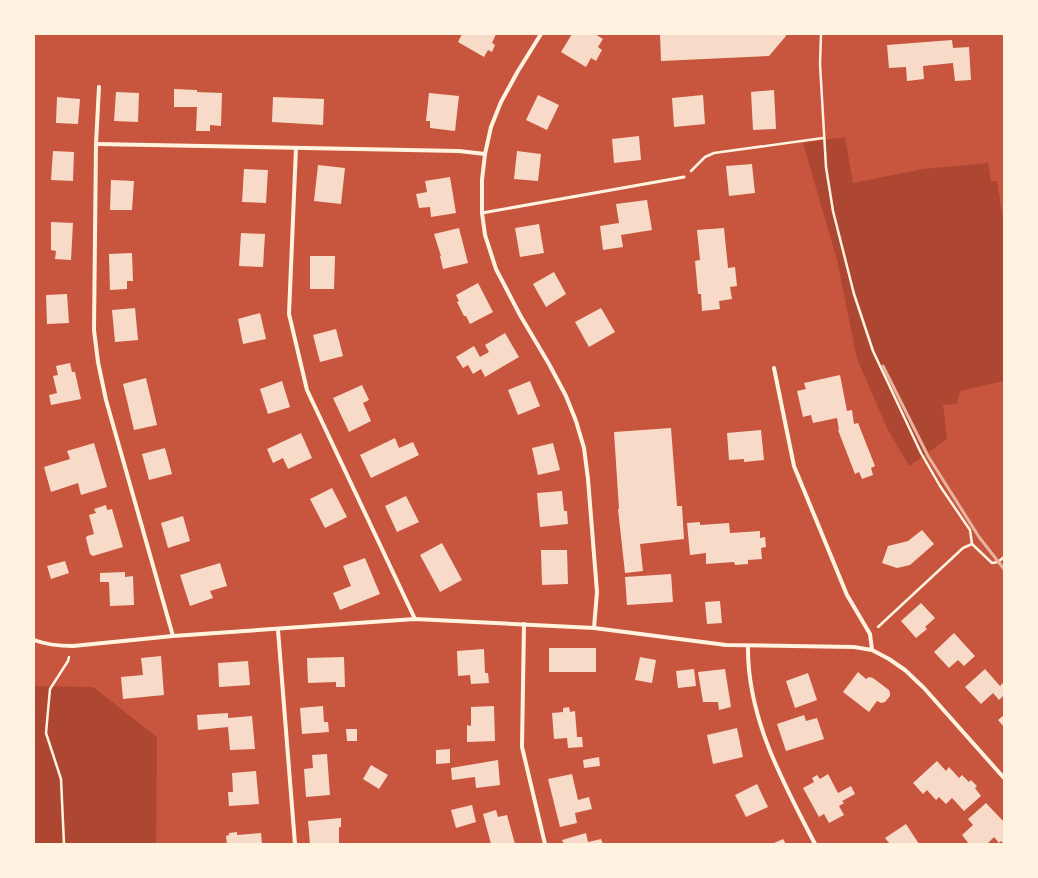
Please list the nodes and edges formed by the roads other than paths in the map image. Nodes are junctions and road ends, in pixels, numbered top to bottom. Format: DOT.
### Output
graph roads {
  1 [pos="541,34"];
  2 [pos="99,87"];
  3 [pos="96,144"];
  4 [pos="296,148"];
  5 [pos="485,154"];
  6 [pos="684,177"];
  7 [pos="482,213"];
  8 [pos="774,368"];
  9 [pos="415,619"];
  10 [pos="524,624"];
  11 [pos="594,628"];
  12 [pos="278,630"];
  13 [pos="173,636"];
  14 [pos="34,640"];
  15 [pos="748,646"];
  16 [pos="872,650"];
  17 [pos="1004,778"];
  18 [pos="295,844"];
  19 [pos="545,844"];
  20 [pos="815,844"];
  1 -- 5 [label="street"];
  2 -- 3 [label="street"];
  3 -- 4 [label="street"];
  3 -- 13 [label="street"];
  4 -- 5 [label="street"];
  4 -- 9 [label="street"];
  5 -- 7 [label="street"];
  6 -- 7 [label="lane"];
  7 -- 11 [label="street"];
  8 -- 16 [label="street"];
  9 -- 10 [label="street"];
  9 -- 12 [label="street"];
  10 -- 11 [label="street"];
  10 -- 19 [label="street"];
  11 -- 15 [label="street"];
  12 -- 13 [label="street"];
  12 -- 18 [label="street"];
  13 -- 14 [label="street"];
  15 -- 16 [label="street"];
  15 -- 20 [label="street"];
  16 -- 17 [label="street"];
}
